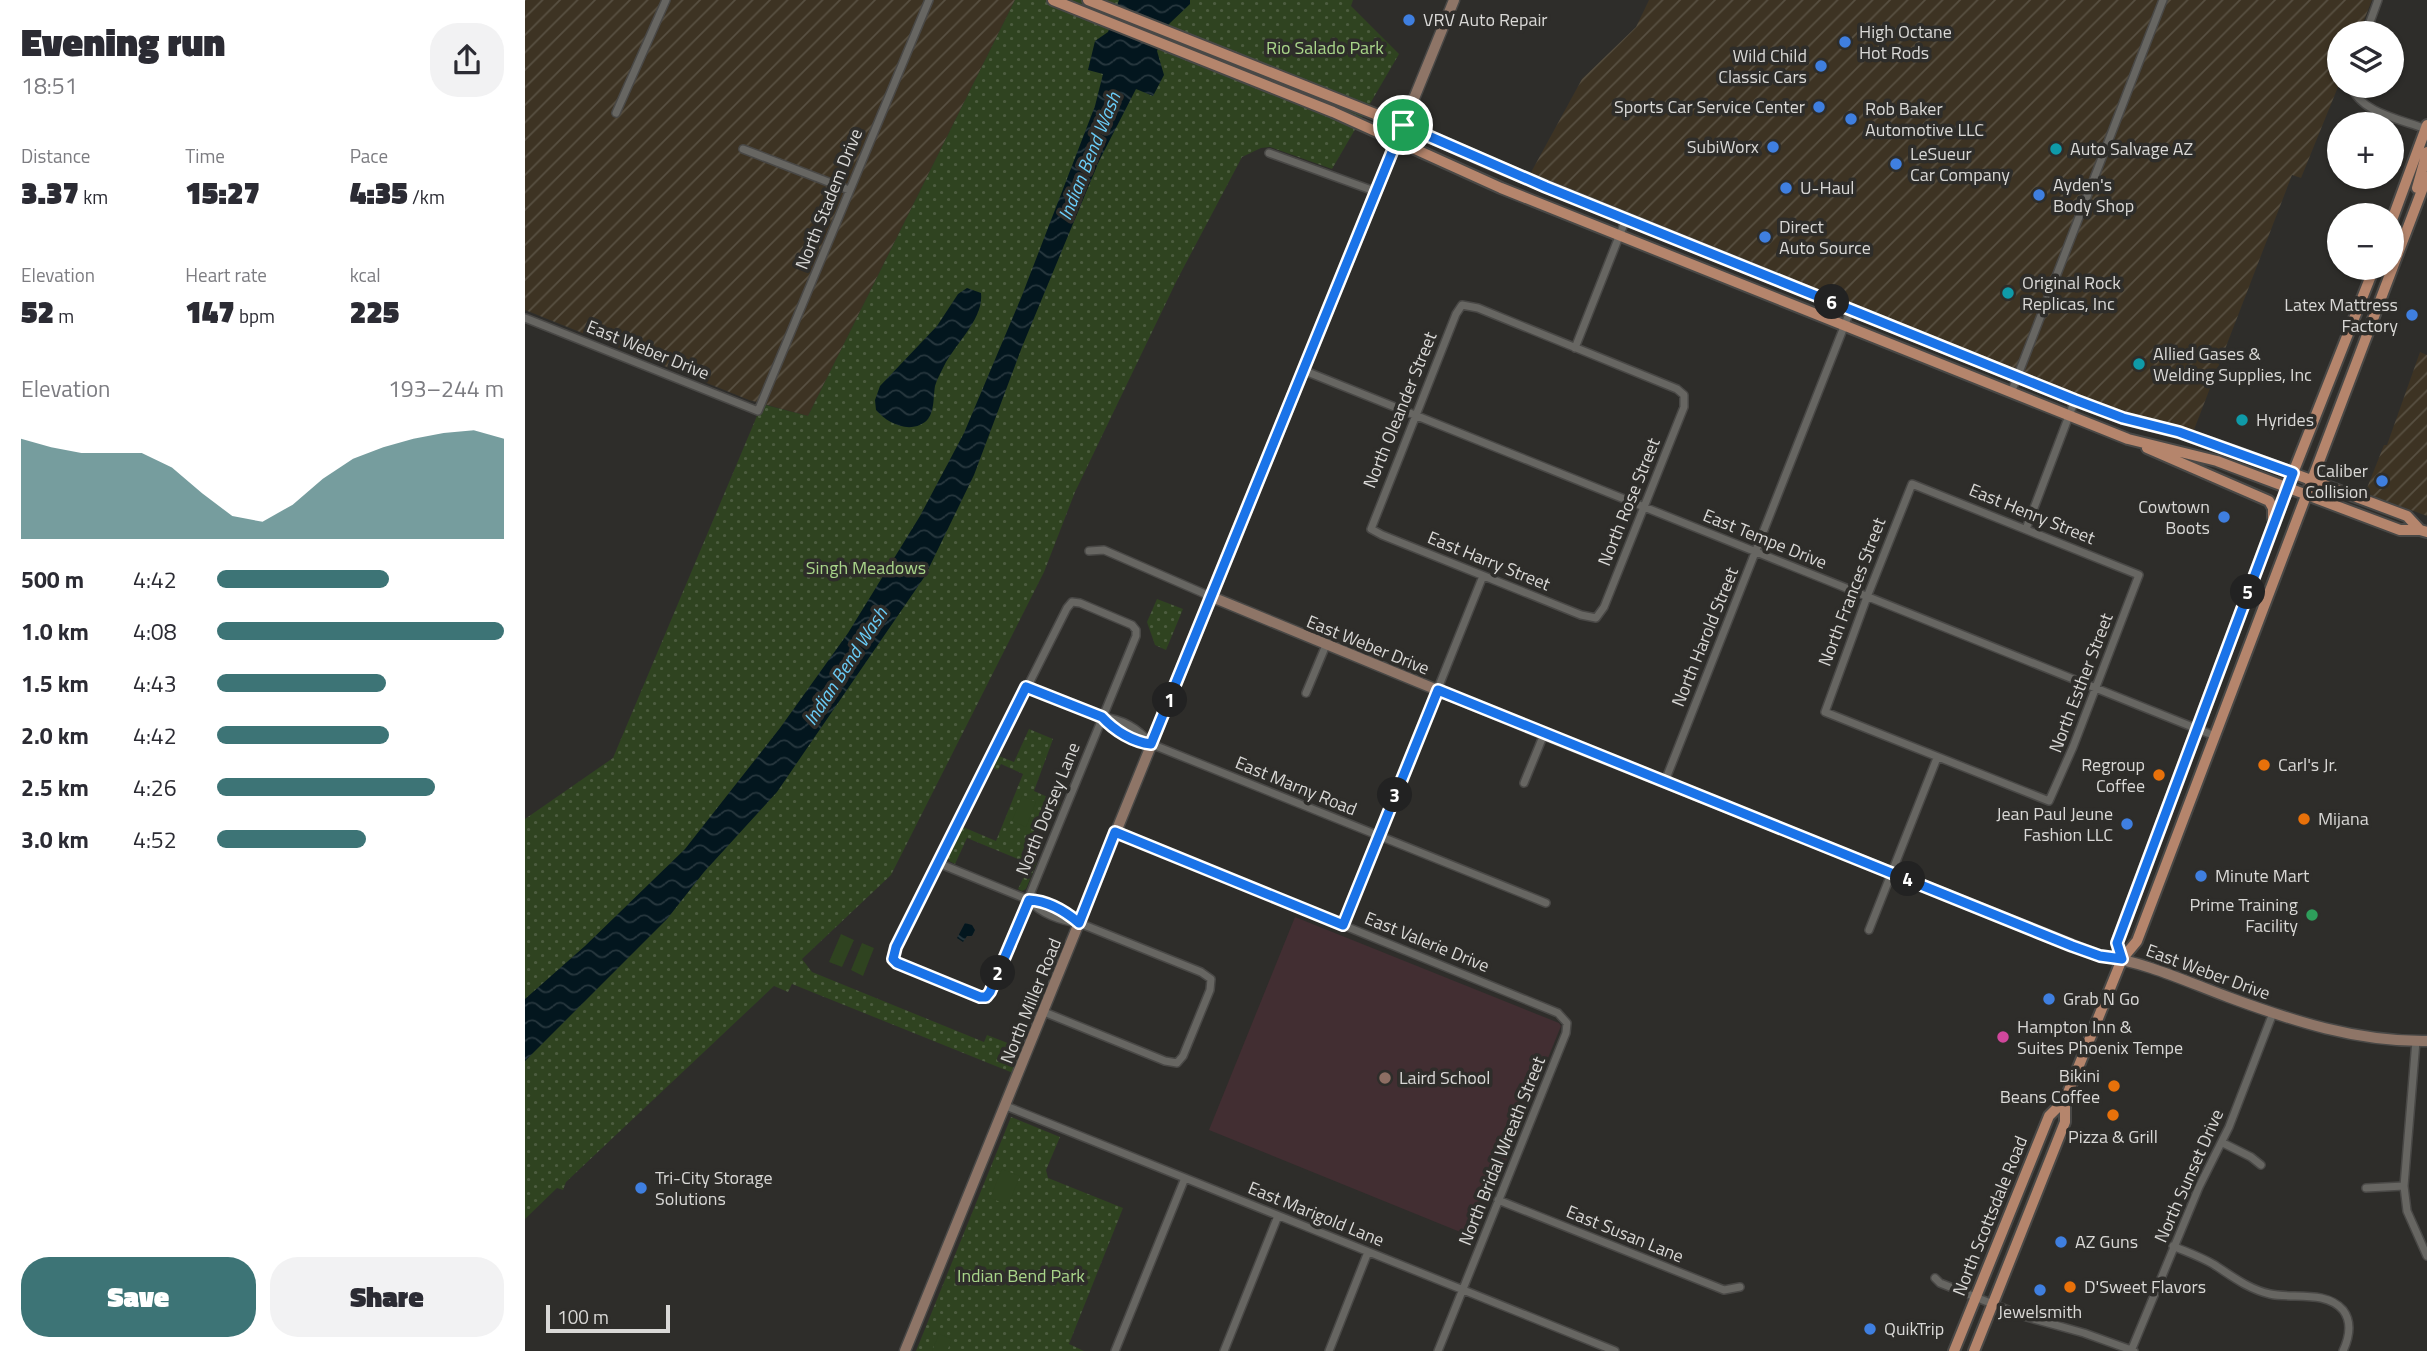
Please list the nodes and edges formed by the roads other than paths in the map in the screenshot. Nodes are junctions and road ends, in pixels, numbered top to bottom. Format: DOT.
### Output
graph roads {
  1 [pos="666,0"];
  2 [pos="929,0"];
  3 [pos="1053,0"];
  4 [pos="1088,0"];
  5 [pos="1454,0"];
  6 [pos="2162,0"];
  7 [pos="2378,0"];
  8 [pos="2370,21"];
  9 [pos="2356,98"];
  10 [pos="616,113"];
  11 [pos="1403,125"];
  12 [pos="2427,128"];
  13 [pos="1397,141"];
  14 [pos="743,149"];
  15 [pos="2427,152"];
  16 [pos="1269,153"];
  17 [pos="2427,177"];
  18 [pos="849,190"];
  19 [pos="1377,192"];
  20 [pos="2398,203"];
  21 [pos="2414,212"];
  22 [pos="1626,219"];
  23 [pos="1620,236"];
  24 [pos="2369,280"];
  25 [pos="1851,309"];
  26 [pos="525,318"];
  27 [pos="1844,326"];
  28 [pos="1575,348"];
  29 [pos="1304,371"];
  30 [pos="2017,376"];
  31 [pos="2011,393"];
  32 [pos="2075,400"];
  33 [pos="758,411"];
  34 [pos="1415,415"];
  35 [pos="2069,416"];
  36 [pos="2128,439"];
  37 [pos="2293,473"];
  38 [pos="2312,480"];
  39 [pos="1912,484"];
  40 [pos="2288,487"];
  41 [pos="2306,494"];
  42 [pos="1644,507"];
  43 [pos="2273,524"];
  44 [pos="1371,529"];
  45 [pos="2026,529"];
  46 [pos="2424,531"];
  47 [pos="1089,551"];
  48 [pos="1755,553"];
  49 [pos="2139,575"];
  50 [pos="1483,576"];
  51 [pos="1212,597"];
  52 [pos="1867,597"];
  53 [pos="1596,618"];
  54 [pos="1326,645"];
  55 [pos="1026,687"];
  56 [pos="2095,688"];
  57 [pos="1438,690"];
  58 [pos="1307,693"];
  59 [pos="1102,717"];
  60 [pos="2198,729"];
  61 [pos="1544,734"];
  62 [pos="2215,736"];
  63 [pos="1151,744"];
  64 [pos="1937,758"];
  65 [pos="1665,781"];
  66 [pos="1524,783"];
  67 [pos="1115,832"];
  68 [pos="1379,836"];
  69 [pos="938,863"];
  70 [pos="1892,873"];
  71 [pos="1029,900"];
  72 [pos="1546,903"];
  73 [pos="1079,923"];
  74 [pos="1343,925"];
  75 [pos="1869,930"];
  76 [pos="2122,959"];
  77 [pos="1044,1012"];
  78 [pos="2273,1013"];
  79 [pos="1567,1023"];
  80 [pos="2422,1041"];
  81 [pos="2065,1100"];
  82 [pos="1006,1106"];
  83 [pos="2223,1143"];
  84 [pos="2261,1165"];
  85 [pos="1185,1178"];
  86 [pos="2404,1186"];
  87 [pos="2366,1188"];
  88 [pos="1498,1200"];
  89 [pos="1278,1216"];
  90 [pos="2173,1246"];
  91 [pos="1369,1252"];
  92 [pos="2427,1256"];
  93 [pos="1935,1278"];
  94 [pos="1740,1287"];
  95 [pos="1463,1290"];
  96 [pos="1976,1297"];
  97 [pos="1992,1304"];
  98 [pos="905,1351"];
  99 [pos="1115,1351"];
  100 [pos="1224,1351"];
  101 [pos="1329,1351"];
  102 [pos="1438,1351"];
  103 [pos="1615,1351"];
  104 [pos="1954,1351"];
  105 [pos="1974,1351"];
  106 [pos="2132,1351"];
  107 [pos="2343,1351"];
  1 -- 10 [label="street"];
  2 -- 18 [label="street, North Stadem Drive"];
  3 -- 13 [label="main road"];
  4 -- 11 [label="main road"];
  5 -- 11 [label="street, North Miller Road"];
  6 -- 30 [label="street"];
  7 -- 8 [label="street"];
  9 -- 12 [label="street"];
  11 -- 13 [label="street, North Miller Road"];
  11 -- 22 [label="main road"];
  12 -- 20 [label="main road"];
  13 -- 19 [label="street, North Miller Road"];
  13 -- 23 [label="main road"];
  14 -- 18 [label="street"];
  15 -- 21 [label="main road"];
  16 -- 19 [label="street"];
  17 -- 21 [label="main road, North Scottsdale Road"];
  18 -- 33 [label="street, North Stadem Drive"];
  19 -- 29 [label="street, North Miller Road"];
  21 -- 38 [label="main road, North Scottsdale Road"];
  22 -- 23 [label="street"];
  22 -- 25 [label="main road"];
  23 -- 27 [label="main road"];
  23 -- 28 [label="street"];
  24 -- 37 [label="main road, North Scottsdale Road"];
  25 -- 27 [label="street, North Harold Street"];
  25 -- 30 [label="main road"];
  26 -- 33 [label="street, East Weber Drive"];
  27 -- 31 [label="main road"];
  27 -- 48 [label="street, North Harold Street"];
  28 -- 34 [label="street, North Oleander Street"];
  28 -- 42 [label="street, North Rose Street"];
  29 -- 34 [label="street, East Tempe Drive"];
  29 -- 51 [label="street, North Miller Road"];
  30 -- 31 [label="street"];
  30 -- 32 [label="main road"];
  31 -- 35 [label="main road"];
  32 -- 35 [label="street"];
  32 -- 37 [label="main road"];
  34 -- 42 [label="street, East Tempe Drive"];
  34 -- 44 [label="street, North Oleander Street"];
  35 -- 36 [label="main road"];
  35 -- 45 [label="street"];
  36 -- 40 [label="main road"];
  36 -- 43 [label="main road"];
  37 -- 38 [label="main road"];
  37 -- 40 [label="main road, North Scottsdale Road"];
  38 -- 41 [label="main road, North Scottsdale Road"];
  38 -- 46 [label="main road"];
  39 -- 45 [label="street, East Henry Street"];
  39 -- 52 [label="street, North Frances Street"];
  40 -- 41 [label="main road"];
  40 -- 43 [label="main road, North Scottsdale Road"];
  41 -- 46 [label="main road"];
  41 -- 62 [label="main road, North Scottsdale Road"];
  42 -- 48 [label="street, East Tempe Drive"];
  42 -- 53 [label="street, North Rose Street"];
  43 -- 60 [label="main road, North Scottsdale Road"];
  44 -- 50 [label="street, East Harry Street"];
  45 -- 49 [label="street, East Henry Street"];
  47 -- 51 [label="street, East Weber Drive"];
  48 -- 52 [label="street, East Tempe Drive"];
  48 -- 65 [label="street, North Harold Street"];
  49 -- 56 [label="street, North Esther Street"];
  50 -- 53 [label="street, East Harry Street"];
  50 -- 57 [label="street"];
  51 -- 54 [label="street, East Weber Drive"];
  51 -- 63 [label="street, North Miller Road"];
  52 -- 56 [label="street, East Tempe Drive"];
  52 -- 64 [label="street, North Frances Street"];
  54 -- 57 [label="street, East Weber Drive"];
  54 -- 58 [label="street"];
  55 -- 59 [label="street, East Marny Road"];
  55 -- 59 [label="street, North Dorsey Lane"];
  55 -- 69 [label="street"];
  56 -- 60 [label="street, East Tempe Drive"];
  56 -- 64 [label="street, North Esther Street"];
  57 -- 61 [label="street, East Weber Drive"];
  57 -- 68 [label="street"];
  59 -- 63 [label="street, East Marny Road"];
  59 -- 71 [label="street, North Dorsey Lane"];
  60 -- 62 [label="street, East Tempe Drive"];
  60 -- 76 [label="main road, North Scottsdale Road"];
  61 -- 65 [label="street, East Weber Drive"];
  61 -- 66 [label="street"];
  62 -- 76 [label="main road, North Scottsdale Road"];
  63 -- 67 [label="street, North Miller Road"];
  63 -- 68 [label="street, East Marny Road"];
  64 -- 70 [label="street"];
  65 -- 70 [label="street, East Weber Drive"];
  67 -- 73 [label="street, North Miller Road"];
  67 -- 74 [label="street, East Valerie Drive"];
  68 -- 72 [label="street, East Marny Road"];
  68 -- 74 [label="street"];
  69 -- 71 [label="street"];
  69 -- 71 [label="street, North Dorsey Lane"];
  70 -- 75 [label="street"];
  70 -- 76 [label="street, East Weber Drive"];
  71 -- 73 [label="street"];
  73 -- 77 [label="street, North Miller Road"];
  73 -- 77 [label="street"];
  74 -- 79 [label="street, East Valerie Drive"];
  76 -- 78 [label="street, East Weber Drive"];
  76 -- 81 [label="main road, North Scottsdale Road"];
  77 -- 82 [label="street, North Miller Road"];
  78 -- 80 [label="street, East Weber Drive"];
  78 -- 83 [label="street, North Sunset Drive"];
  79 -- 88 [label="street, North Bridal Wreath Street"];
  80 -- 86 [label="street"];
  81 -- 96 [label="main road, North Scottsdale Road"];
  81 -- 97 [label="main road, North Scottsdale Road"];
  82 -- 85 [label="street, East Marigold Lane"];
  82 -- 98 [label="street, North Miller Road"];
  83 -- 84 [label="street"];
  83 -- 90 [label="street, North Sunset Drive"];
  85 -- 89 [label="street, East Marigold Lane"];
  85 -- 99 [label="street"];
  86 -- 87 [label="street"];
  86 -- 92 [label="street"];
  88 -- 94 [label="street, East Susan Lane"];
  88 -- 95 [label="street, North Bridal Wreath Street"];
  89 -- 91 [label="street, East Marigold Lane"];
  89 -- 100 [label="street"];
  90 -- 106 [label="street, North Sunset Drive"];
  90 -- 107 [label="street"];
  91 -- 95 [label="street, East Marigold Lane"];
  91 -- 101 [label="street"];
  93 -- 96 [label="street"];
  95 -- 102 [label="street, North Bridal Wreath Street"];
  95 -- 103 [label="street, East Marigold Lane"];
  96 -- 97 [label="street"];
  96 -- 104 [label="main road, North Scottsdale Road"];
  97 -- 105 [label="main road, North Scottsdale Road"];
  97 -- 106 [label="street"];
}
